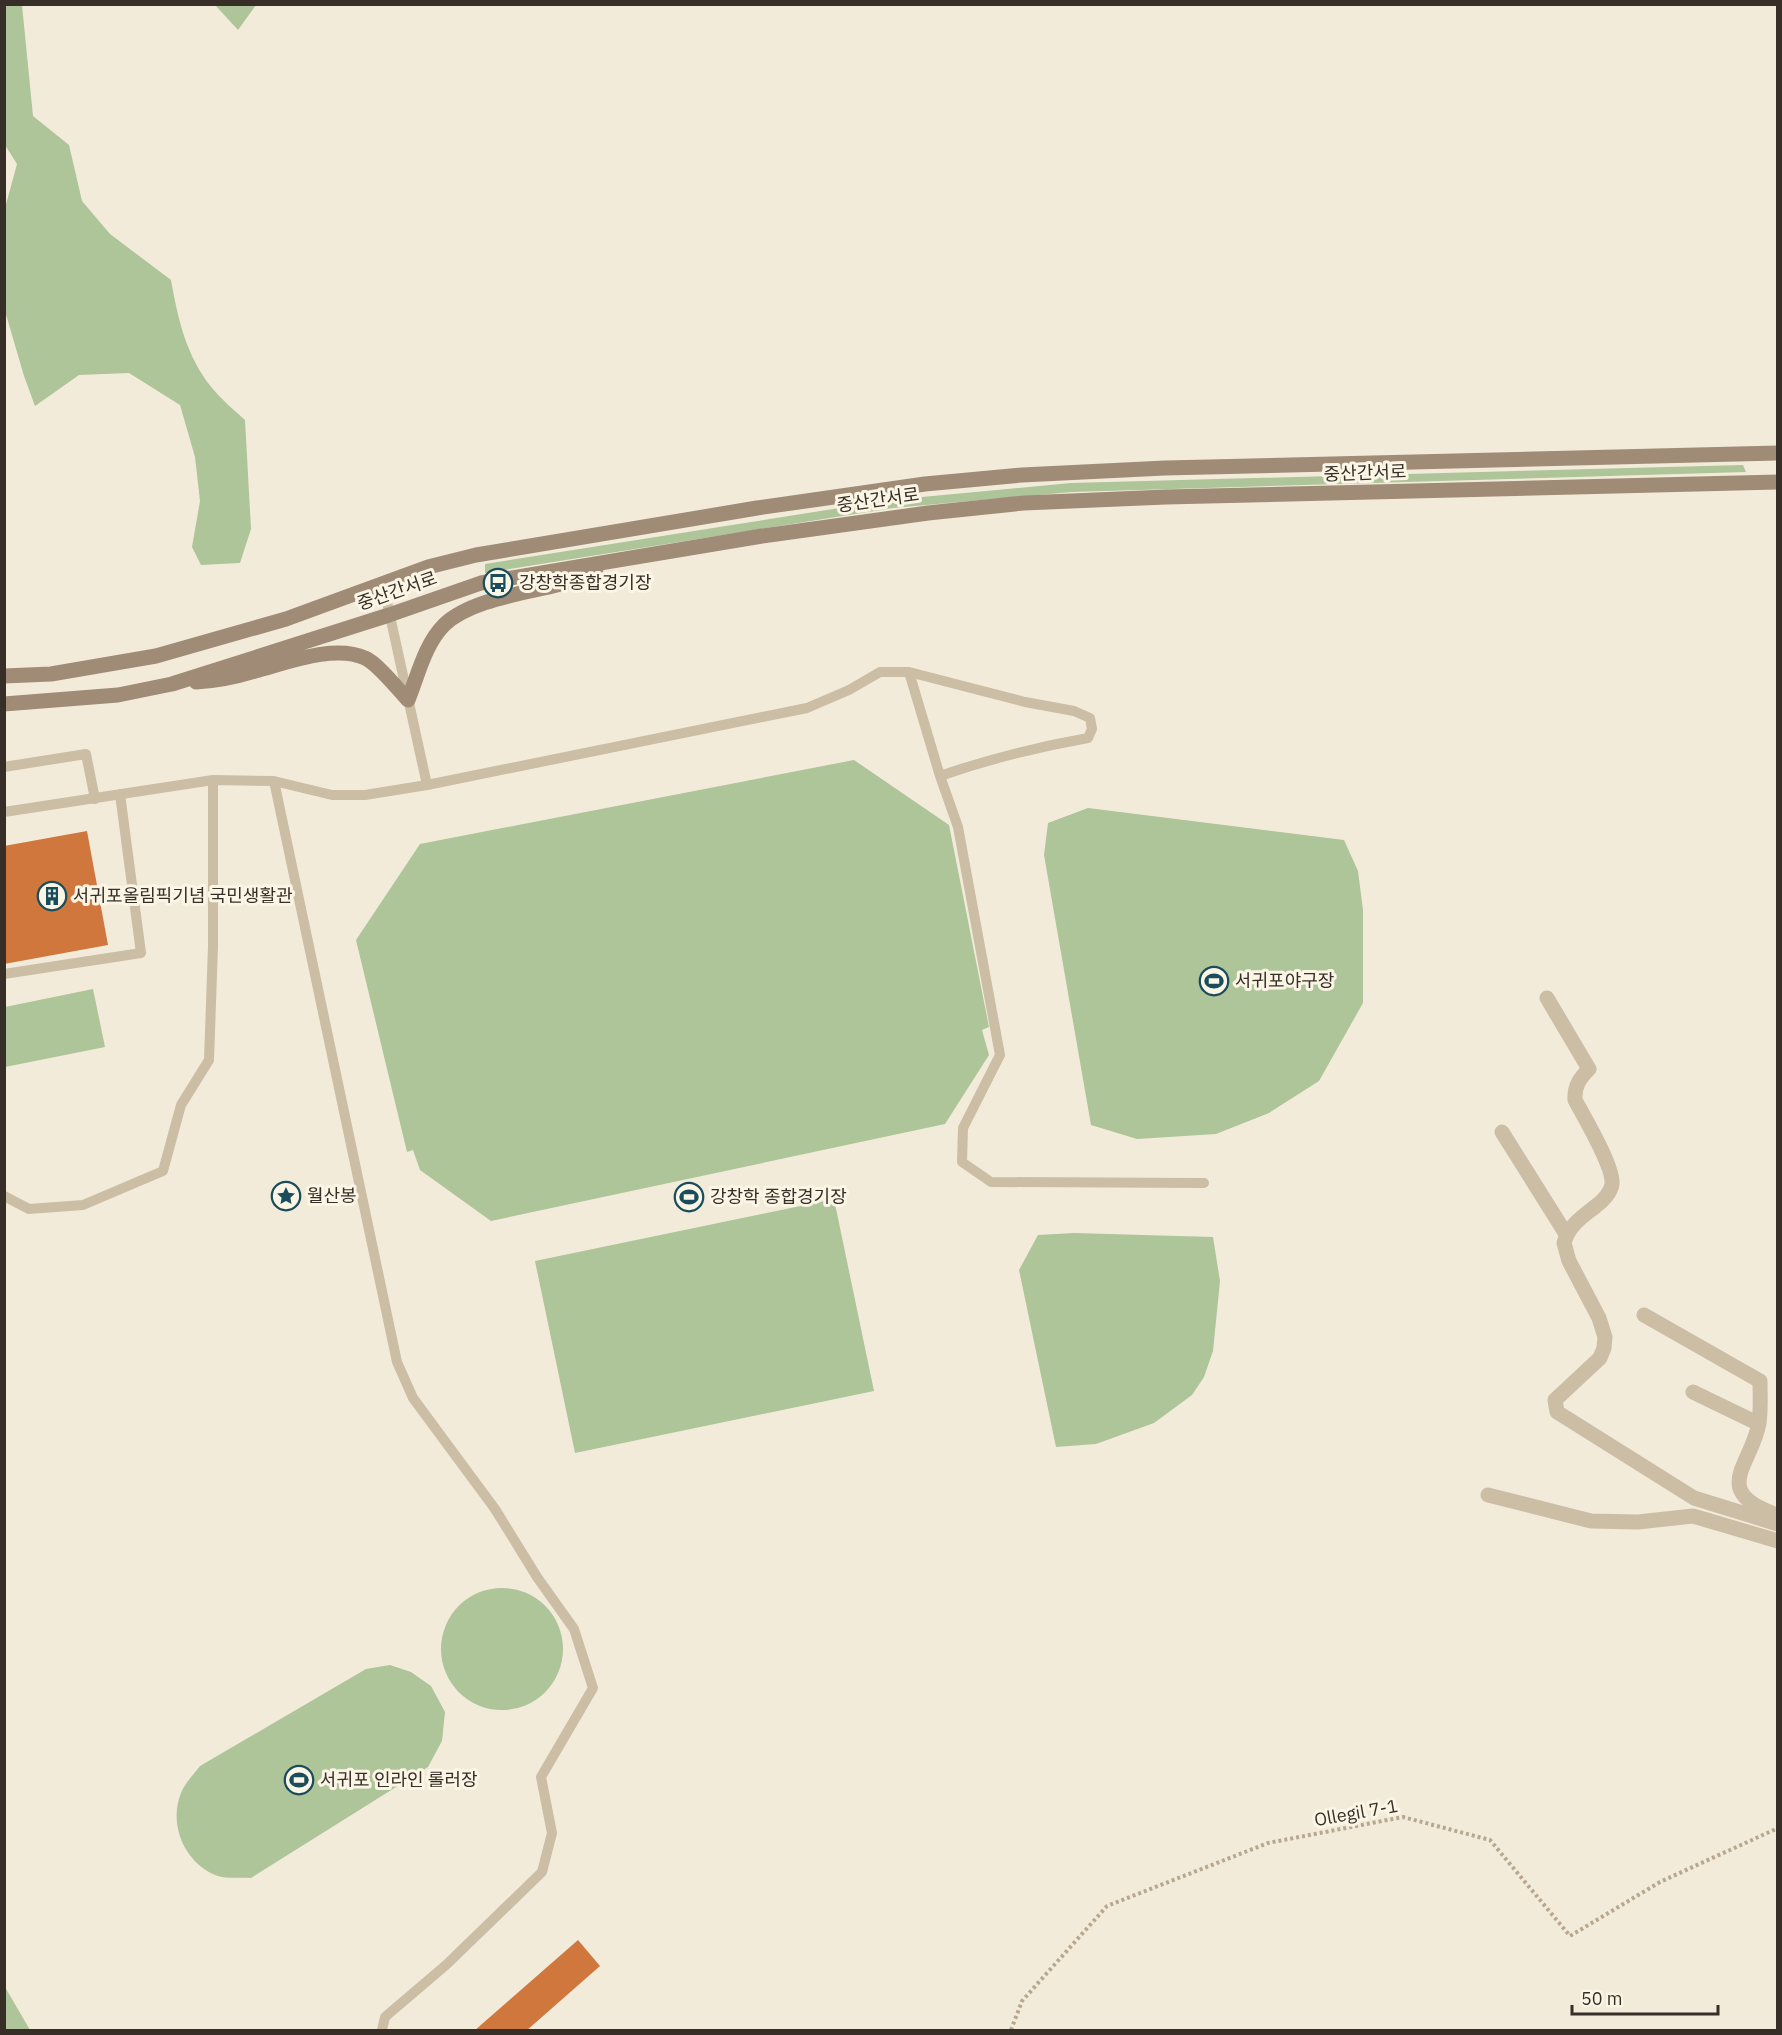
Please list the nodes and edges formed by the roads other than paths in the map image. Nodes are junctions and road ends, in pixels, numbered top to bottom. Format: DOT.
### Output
graph roads {
  1 [pos="1778,453"];
  2 [pos="1778,482"];
  3 [pos="609,563"];
  4 [pos="383,584"];
  5 [pos="389,615"];
  6 [pos="909,672"];
  7 [pos="4,676"];
  8 [pos="172,684"];
  9 [pos="408,700"];
  10 [pos="4,704"];
  11 [pos="4,767"];
  12 [pos="940,776"];
  13 [pos="213,780"];
  14 [pos="274,781"];
  15 [pos="427,785"];
  16 [pos="120,794"];
  17 [pos="96,799"];
  18 [pos="4,813"];
  19 [pos="4,974"];
  20 [pos="1547,998"];
  21 [pos="1502,1132"];
  22 [pos="1204,1183"];
  23 [pos="4,1196"];
  24 [pos="1566,1234"];
  25 [pos="1644,1315"];
  26 [pos="1694,1392"];
  27 [pos="1759,1424"];
  28 [pos="1488,1495"];
  29 [pos="1778,1515"];
  30 [pos="1778,1524"];
  31 [pos="1778,1541"];
  32 [pos="382,2031"];
  1 -- 4 [label="main road, 중산간서로"];
  2 -- 3 [label="main road, 중산간서로"];
  3 -- 5 [label="main road, 중산간서로"];
  3 -- 9 [label="main road"];
  4 -- 5 [label="lane"];
  4 -- 7 [label="main road, 중산간서로"];
  5 -- 8 [label="main road, 중산간서로"];
  5 -- 9 [label="lane"];
  6 -- 12 [label="lane"];
  6 -- 12 [label="lane"];
  6 -- 15 [label="lane"];
  8 -- 9 [label="main road"];
  8 -- 10 [label="main road, 중산간서로"];
  9 -- 15 [label="lane"];
  11 -- 17 [label="lane"];
  12 -- 22 [label="lane"];
  13 -- 14 [label="lane"];
  13 -- 16 [label="lane"];
  13 -- 23 [label="lane"];
  14 -- 15 [label="lane"];
  14 -- 32 [label="lane"];
  16 -- 17 [label="lane"];
  16 -- 19 [label="lane"];
  17 -- 18 [label="lane"];
  20 -- 24 [label="street"];
  21 -- 24 [label="street"];
  24 -- 30 [label="street"];
  25 -- 27 [label="street"];
  26 -- 27 [label="street"];
  27 -- 29 [label="street"];
  28 -- 31 [label="street"];
}
